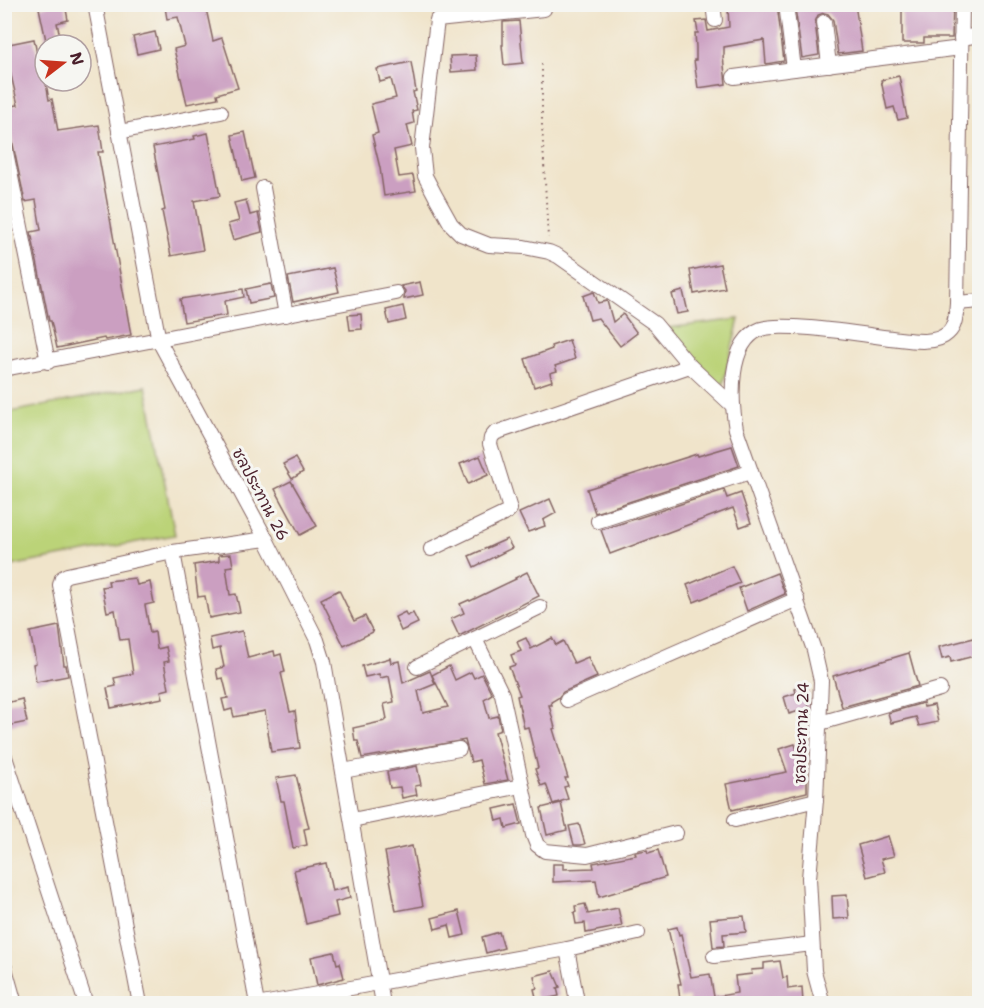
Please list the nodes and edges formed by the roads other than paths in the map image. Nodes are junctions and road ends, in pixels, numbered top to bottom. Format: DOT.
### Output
graph roads {
  1 [pos="95,4"];
  2 [pos="713,4"];
  3 [pos="786,4"];
  4 [pos="962,4"];
  5 [pos="544,9"];
  6 [pos="715,20"];
  7 [pos="824,22"];
  8 [pos="980,35"];
  9 [pos="961,43"];
  10 [pos="829,65"];
  11 [pos="794,69"];
  12 [pos="734,76"];
  13 [pos="221,112"];
  14 [pos="119,132"];
  15 [pos="4,142"];
  16 [pos="263,188"];
  17 [pos="396,293"];
  18 [pos="980,301"];
  19 [pos="957,303"];
  20 [pos="286,315"];
  21 [pos="159,341"];
  22 [pos="48,362"];
  23 [pos="690,366"];
  24 [pos="4,369"];
  25 [pos="731,404"];
  26 [pos="750,472"];
  27 [pos="598,521"];
  28 [pos="266,539"];
  29 [pos="431,549"];
  30 [pos="173,552"];
  31 [pos="797,599"];
  32 [pos="540,608"];
  33 [pos="475,639"];
  34 [pos="417,667"];
  35 [pos="940,689"];
  36 [pos="567,700"];
  37 [pos="820,723"];
  38 [pos="459,749"];
  39 [pos="4,754"];
  40 [pos="343,771"];
  41 [pos="522,786"];
  42 [pos="816,800"];
  43 [pos="352,820"];
  44 [pos="735,820"];
  45 [pos="676,833"];
  46 [pos="638,933"];
  47 [pos="812,944"];
  48 [pos="567,949"];
  49 [pos="714,956"];
  50 [pos="4,965"];
  51 [pos="380,983"];
  52 [pos="576,996"];
  53 [pos="11,999"];
  54 [pos="86,1004"];
  55 [pos="140,1004"];
  56 [pos="257,1004"];
  57 [pos="262,1004"];
  58 [pos="383,1004"];
  59 [pos="823,1004"];
  1 -- 14 [label="street, ชลประทาน 26"];
  2 -- 6 [label="street"];
  3 -- 11 [label="street"];
  4 -- 9 [label="street, ชลประทาน 24"];
  5 -- 23 [label="street"];
  7 -- 10 [label="street"];
  8 -- 9 [label="street"];
  9 -- 10 [label="street"];
  9 -- 19 [label="street, ชลประทาน 24"];
  10 -- 11 [label="street"];
  11 -- 12 [label="street"];
  13 -- 14 [label="street"];
  14 -- 21 [label="street, ชลประทาน 26"];
  15 -- 22 [label="street"];
  16 -- 20 [label="street"];
  17 -- 20 [label="street"];
  18 -- 19 [label="street"];
  19 -- 25 [label="street, ชลประทาน 24"];
  20 -- 21 [label="street"];
  21 -- 22 [label="street"];
  21 -- 28 [label="street, ชลประทาน 26"];
  22 -- 24 [label="street"];
  23 -- 25 [label="street"];
  23 -- 29 [label="street"];
  25 -- 26 [label="street, ชลประทาน 24"];
  26 -- 27 [label="street"];
  26 -- 31 [label="street, ชลประทาน 24"];
  28 -- 30 [label="street"];
  28 -- 40 [label="street, ชลประทาน 26"];
  30 -- 55 [label="street"];
  30 -- 56 [label="street"];
  31 -- 36 [label="street"];
  31 -- 37 [label="street, ชลประทาน 24"];
  32 -- 33 [label="street"];
  33 -- 34 [label="street"];
  33 -- 41 [label="street"];
  35 -- 37 [label="street"];
  37 -- 42 [label="street, ชลประทาน 24"];
  38 -- 40 [label="street"];
  39 -- 54 [label="street"];
  40 -- 43 [label="street, ชลประทาน 26"];
  41 -- 43 [label="street"];
  41 -- 45 [label="street"];
  42 -- 44 [label="street"];
  42 -- 47 [label="street, ชลประทาน 24"];
  43 -- 51 [label="street, ชลประทาน 26"];
  46 -- 48 [label="street"];
  47 -- 49 [label="street"];
  47 -- 59 [label="street, ชลประทาน 24"];
  48 -- 51 [label="street"];
  48 -- 52 [label="street"];
  50 -- 53 [label="street"];
  51 -- 57 [label="street"];
  51 -- 58 [label="street, ชลประทาน 26"];
}
